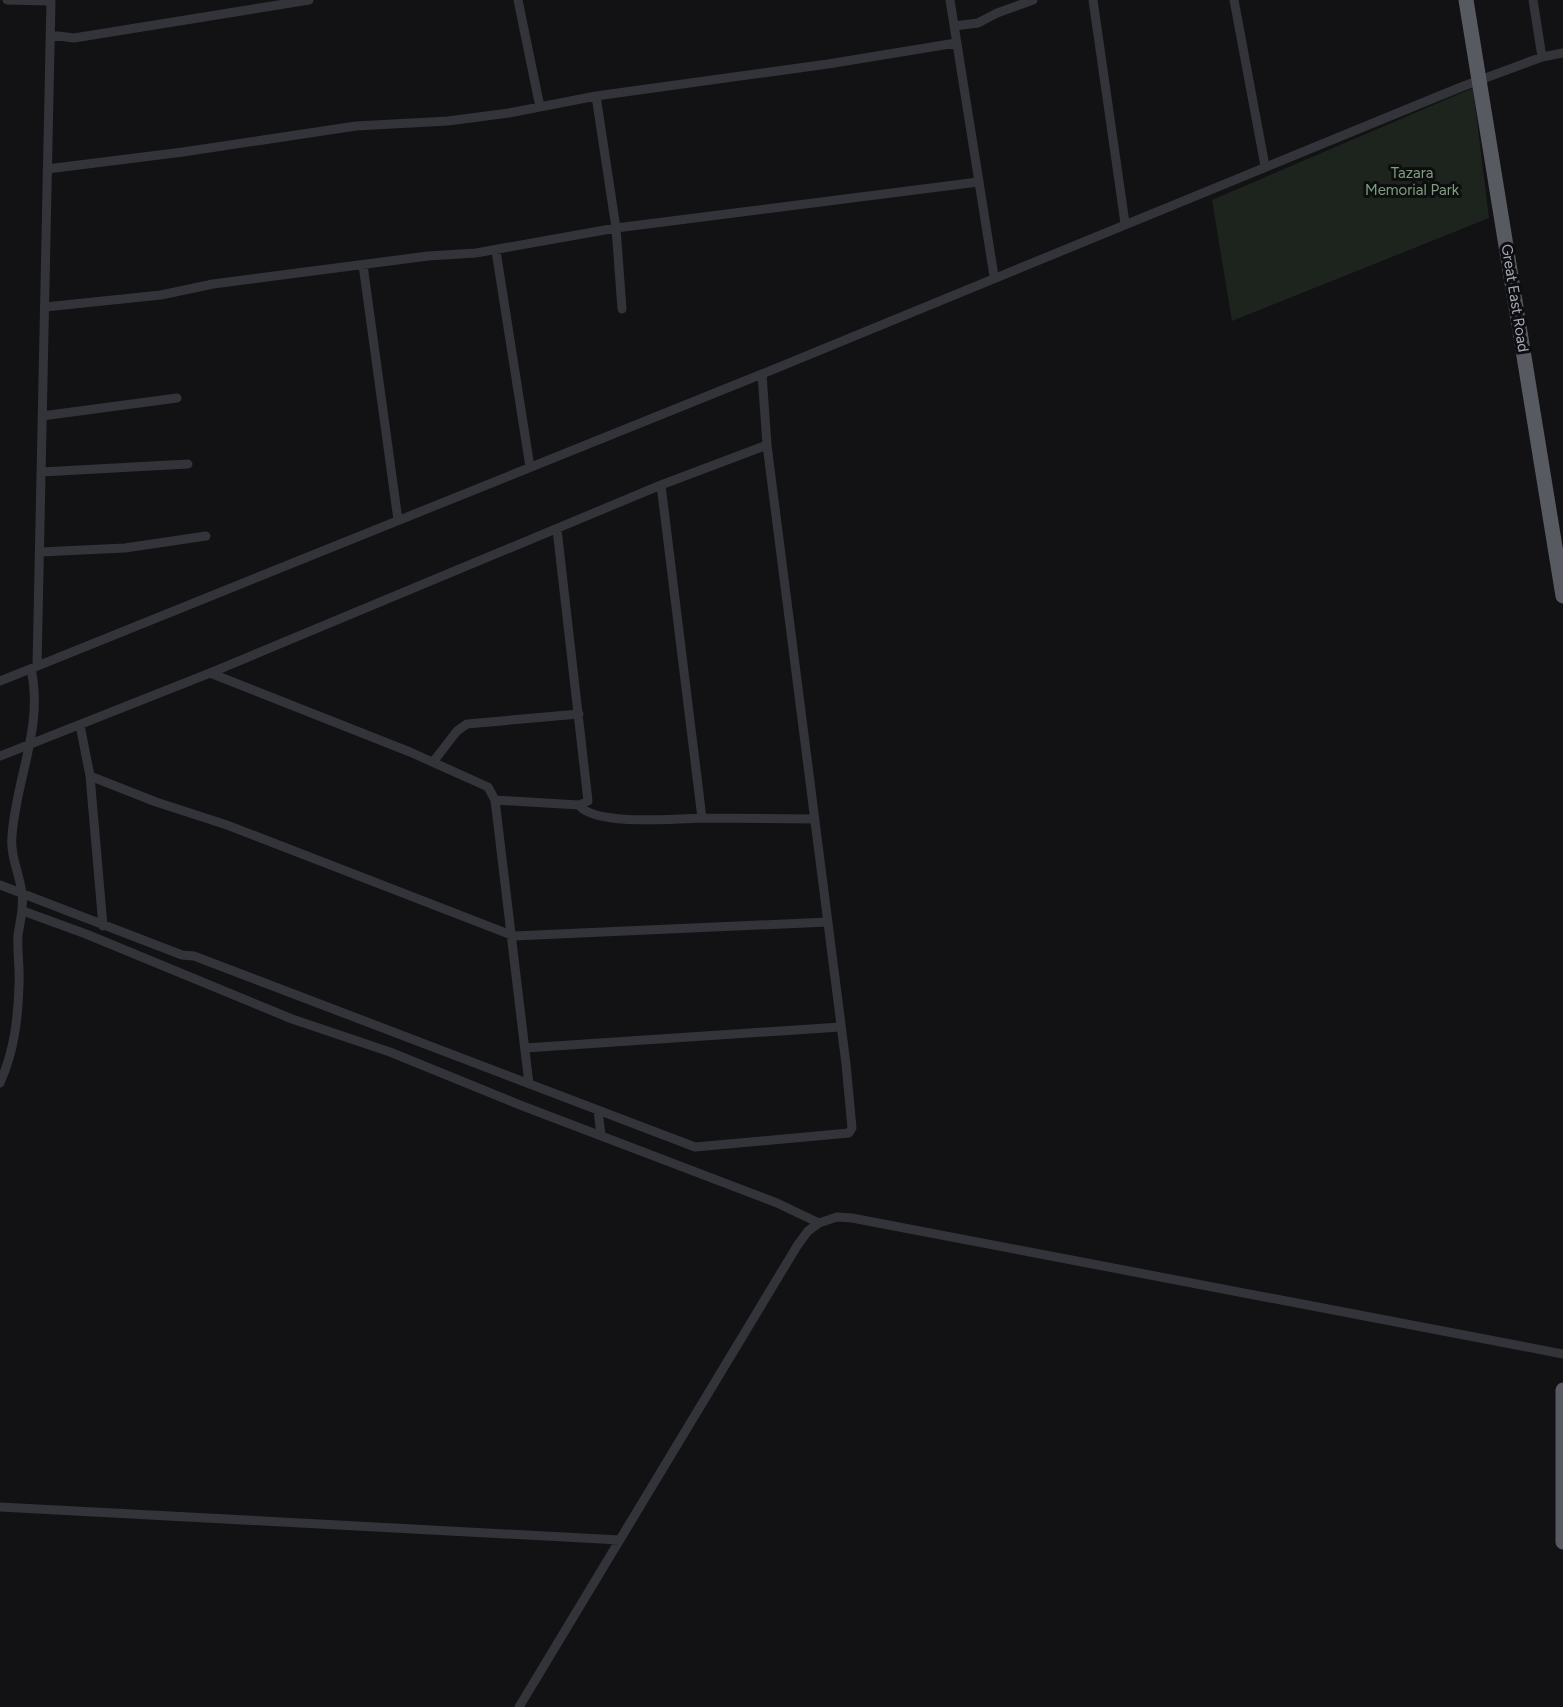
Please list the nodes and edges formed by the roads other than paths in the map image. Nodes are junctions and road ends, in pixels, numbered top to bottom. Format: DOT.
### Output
graph roads {
  1 [pos="8,0"];
  2 [pos="51,0"];
  3 [pos="309,0"];
  4 [pos="518,0"];
  5 [pos="950,0"];
  6 [pos="1033,0"];
  7 [pos="1093,0"];
  8 [pos="1234,0"];
  9 [pos="1466,0"];
  10 [pos="1533,0"];
  11 [pos="954,26"];
  12 [pos="50,35"];
  13 [pos="956,43"];
  14 [pos="1563,53"];
  15 [pos="1542,57"];
  16 [pos="1478,80"];
  17 [pos="596,96"];
  18 [pos="540,107"];
  19 [pos="1265,166"];
  20 [pos="47,169"];
  21 [pos="978,182"];
  22 [pos="1125,223"];
  23 [pos="616,228"];
  24 [pos="496,250"];
  25 [pos="363,265"];
  26 [pos="994,276"];
  27 [pos="45,307"];
  28 [pos="622,309"];
  29 [pos="762,374"];
  30 [pos="177,398"];
  31 [pos="42,416"];
  32 [pos="767,445"];
  33 [pos="188,464"];
  34 [pos="530,467"];
  35 [pos="41,472"];
  36 [pos="661,485"];
  37 [pos="398,520"];
  38 [pos="557,529"];
  39 [pos="206,536"];
  40 [pos="40,552"];
  41 [pos="1563,596"];
  42 [pos="34,668"];
  43 [pos="210,673"];
  44 [pos="0,681"];
  45 [pos="579,714"];
  46 [pos="80,725"];
  47 [pos="32,742"];
  48 [pos="0,756"];
  49 [pos="433,762"];
  50 [pos="90,776"];
  51 [pos="495,800"];
  52 [pos="579,805"];
  53 [pos="702,819"];
  54 [pos="815,819"];
  55 [pos="0,885"];
  56 [pos="22,893"];
  57 [pos="23,911"];
  58 [pos="828,922"];
  59 [pos="103,926"];
  60 [pos="510,934"];
  61 [pos="840,1028"];
  62 [pos="525,1048"];
  63 [pos="0,1083"];
  64 [pos="529,1084"];
  65 [pos="598,1111"];
  66 [pos="600,1135"];
  67 [pos="819,1223"];
  68 [pos="1563,1354"];
  69 [pos="1563,1390"];
  70 [pos="1562,1446"];
  71 [pos="0,1507"];
  72 [pos="620,1540"];
  73 [pos="1563,1542"];
  74 [pos="519,1707"];
  1 -- 2 [label="street"];
  2 -- 12 [label="street"];
  3 -- 12 [label="street"];
  4 -- 18 [label="street"];
  5 -- 11 [label="street"];
  6 -- 11 [label="street"];
  7 -- 22 [label="street"];
  8 -- 19 [label="street"];
  9 -- 16 [label="highway, Great East Road"];
  10 -- 15 [label="street"];
  11 -- 13 [label="street"];
  12 -- 20 [label="street"];
  13 -- 17 [label="street"];
  13 -- 21 [label="street"];
  14 -- 15 [label="street"];
  15 -- 16 [label="street"];
  16 -- 19 [label="street"];
  16 -- 41 [label="highway, Great East Road"];
  17 -- 18 [label="street"];
  17 -- 23 [label="street"];
  18 -- 20 [label="street"];
  19 -- 22 [label="street"];
  20 -- 27 [label="street"];
  21 -- 23 [label="street"];
  21 -- 26 [label="street"];
  22 -- 26 [label="street"];
  23 -- 24 [label="street"];
  23 -- 28 [label="street"];
  24 -- 25 [label="street"];
  24 -- 34 [label="street"];
  25 -- 27 [label="street"];
  25 -- 37 [label="street"];
  26 -- 29 [label="street"];
  27 -- 31 [label="street"];
  29 -- 32 [label="street"];
  29 -- 34 [label="street"];
  30 -- 31 [label="street"];
  31 -- 35 [label="street"];
  32 -- 36 [label="street"];
  32 -- 54 [label="street"];
  33 -- 35 [label="street"];
  34 -- 37 [label="street"];
  35 -- 40 [label="street"];
  36 -- 38 [label="street"];
  36 -- 53 [label="street"];
  37 -- 42 [label="street"];
  38 -- 43 [label="street"];
  38 -- 45 [label="street"];
  39 -- 40 [label="street"];
  40 -- 42 [label="street"];
  42 -- 44 [label="street"];
  42 -- 47 [label="street"];
  43 -- 46 [label="street"];
  43 -- 49 [label="street"];
  45 -- 49 [label="street"];
  45 -- 52 [label="street"];
  46 -- 47 [label="street"];
  46 -- 50 [label="street"];
  47 -- 48 [label="street"];
  47 -- 56 [label="street"];
  49 -- 51 [label="street"];
  50 -- 59 [label="street"];
  50 -- 60 [label="street"];
  51 -- 52 [label="street"];
  51 -- 60 [label="street"];
  52 -- 53 [label="street"];
  53 -- 54 [label="street"];
  54 -- 58 [label="street"];
  55 -- 56 [label="street"];
  56 -- 57 [label="street"];
  56 -- 59 [label="street"];
  57 -- 63 [label="street"];
  57 -- 66 [label="street"];
  58 -- 60 [label="street"];
  58 -- 61 [label="street"];
  59 -- 64 [label="street"];
  60 -- 62 [label="street"];
  61 -- 62 [label="street"];
  61 -- 65 [label="street"];
  62 -- 64 [label="street"];
  64 -- 65 [label="street"];
  65 -- 66 [label="street"];
  66 -- 67 [label="street"];
  67 -- 68 [label="street"];
  67 -- 72 [label="street"];
  69 -- 70 [label="highway"];
  70 -- 73 [label="highway"];
  71 -- 72 [label="street"];
  72 -- 74 [label="street"];
}
